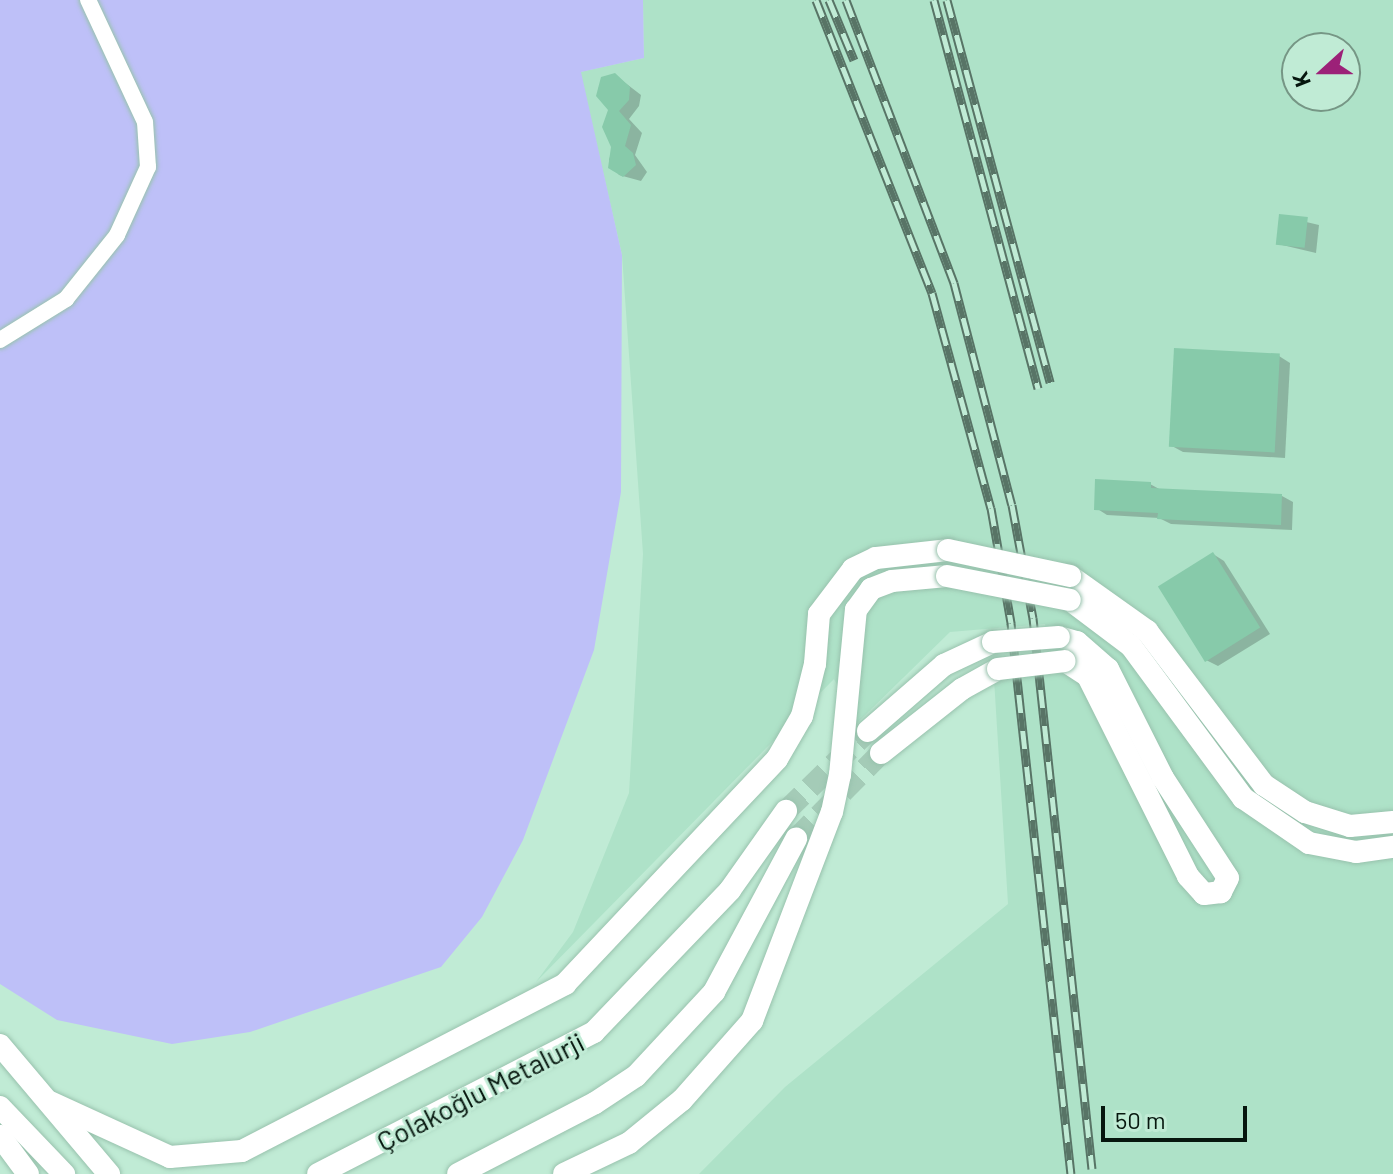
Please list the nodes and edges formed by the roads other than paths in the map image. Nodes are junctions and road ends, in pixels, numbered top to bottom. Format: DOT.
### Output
graph roads {
  1 [pos="88,0"];
  2 [pos="0,340"];
  3 [pos="868,731"];
  4 [pos="881,753"];
  5 [pos="786,811"];
  6 [pos="1393,822"];
  7 [pos="796,839"];
  8 [pos="1393,847"];
  9 [pos="0,1045"];
  10 [pos="50,1102"];
  11 [pos="0,1107"];
  12 [pos="0,1136"];
  13 [pos="28,1174"];
  14 [pos="64,1174"];
  15 [pos="109,1174"];
  16 [pos="318,1174"];
  17 [pos="458,1174"];
  18 [pos="564,1174"];
  1 -- 2 [label="street"];
  3 -- 4 [label="main road, bridge"];
  5 -- 16 [label="main road, Çolakoğlu Metalurji"];
  6 -- 10 [label="main road, bridge"];
  7 -- 17 [label="main road"];
  8 -- 18 [label="main road, bridge"];
  9 -- 10 [label="main road"];
  10 -- 15 [label="main road"];
  11 -- 14 [label="main road"];
  12 -- 13 [label="main road"];
}
